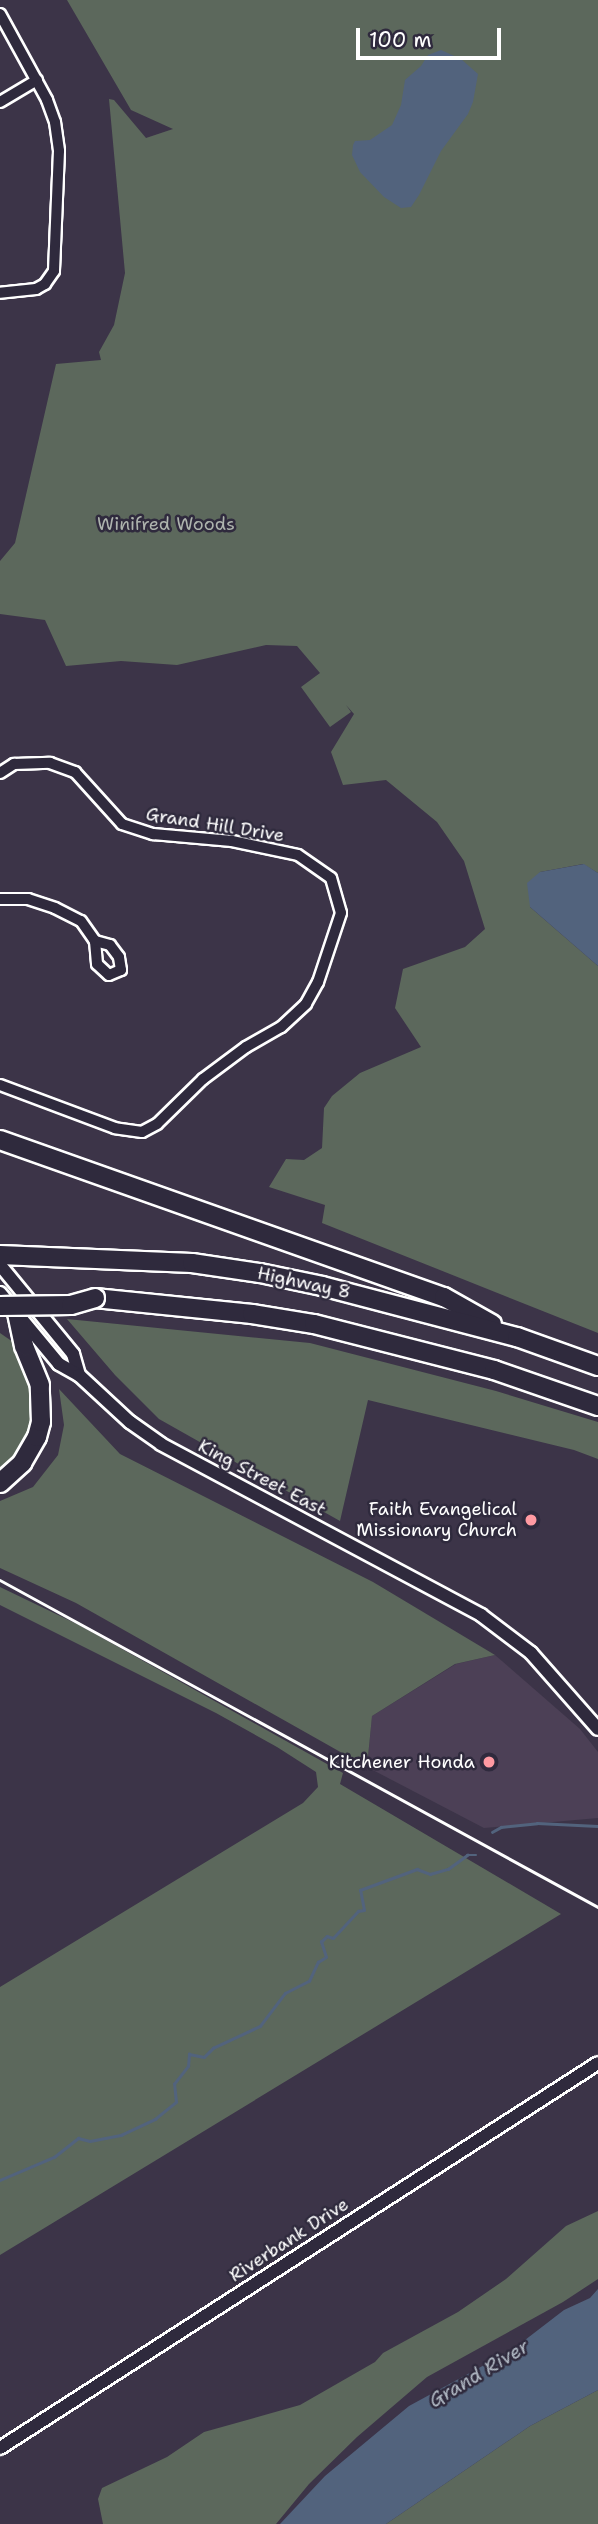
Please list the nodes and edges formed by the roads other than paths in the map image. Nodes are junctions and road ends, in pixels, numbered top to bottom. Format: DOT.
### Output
graph roads {
  1 [pos="0,14"];
  2 [pos="37,80"];
  3 [pos="0,102"];
  4 [pos="0,293"];
  5 [pos="0,773"];
  6 [pos="0,900"];
  7 [pos="95,941"];
  8 [pos="0,1085"];
  9 [pos="0,1140"];
  10 [pos="0,1255"];
  11 [pos="0,1265"];
  12 [pos="0,1294"];
  13 [pos="95,1298"];
  14 [pos="0,1306"];
  15 [pos="17,1313"];
  16 [pos="517,1337"];
  17 [pos="598,1366"];
  18 [pos="79,1375"];
  19 [pos="598,1406"];
  20 [pos="0,1483"];
  21 [pos="598,1729"];
  22 [pos="598,2063"];
  23 [pos="0,2448"];
  1 -- 2 [label="street"];
  2 -- 3 [label="street"];
  2 -- 4 [label="street"];
  5 -- 8 [label="street, Grand Hill Drive"];
  6 -- 7 [label="street"];
  9 -- 16 [label="highway"];
  10 -- 16 [label="highway, Highway 8"];
  11 -- 18 [label="main road, King Street East"];
  12 -- 13 [label="highway"];
  12 -- 15 [label="main road, King Street East"];
  13 -- 14 [label="highway, bridge"];
  13 -- 19 [label="highway"];
  15 -- 18 [label="main road, King Street East"];
  15 -- 20 [label="highway"];
  16 -- 17 [label="highway, Highway 8"];
  18 -- 21 [label="main road, King Street East"];
  22 -- 23 [label="main road, Riverbank Drive"];
}
